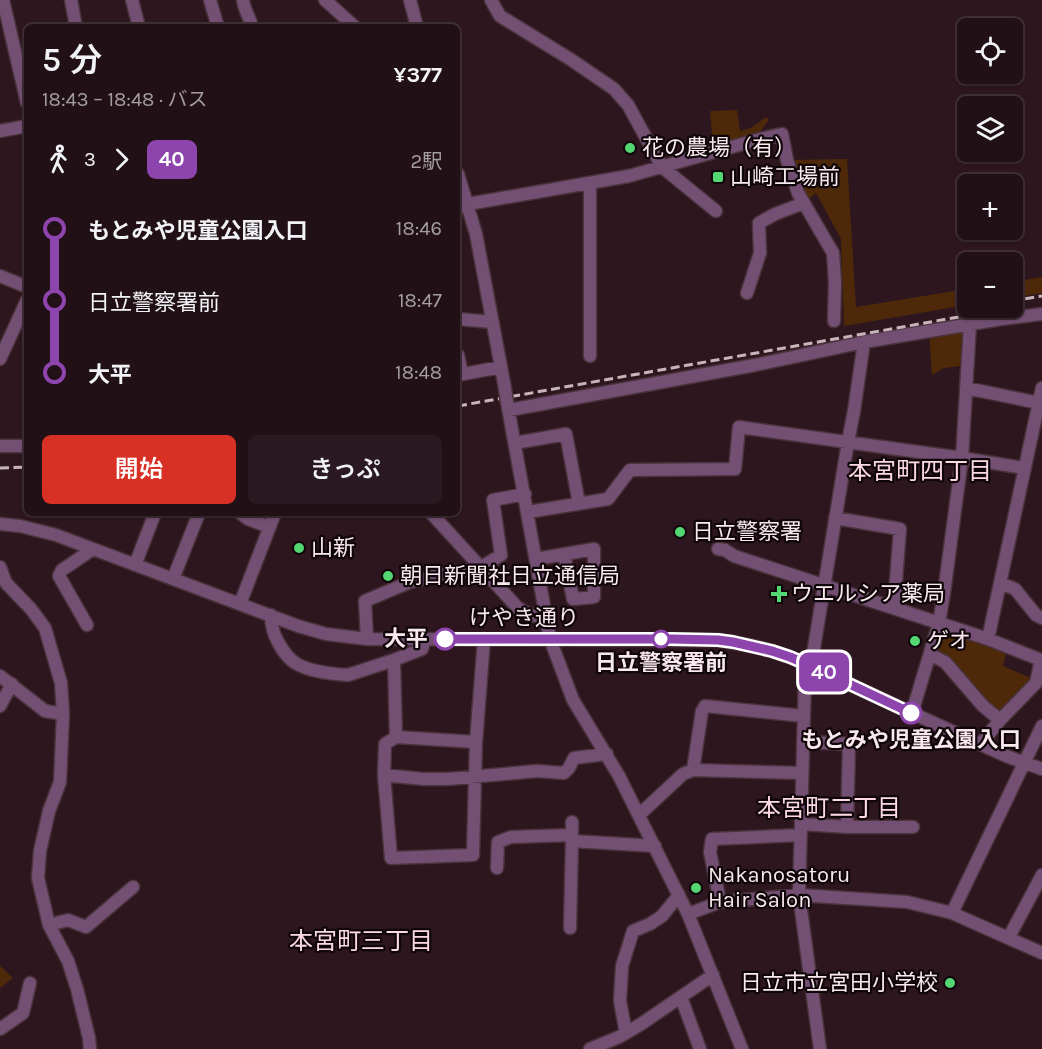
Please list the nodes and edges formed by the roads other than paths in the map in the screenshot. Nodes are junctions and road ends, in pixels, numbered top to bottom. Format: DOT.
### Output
graph roads {
  1 [pos="3,0"];
  2 [pos="71,0"];
  3 [pos="132,0"];
  4 [pos="210,0"];
  5 [pos="243,0"];
  6 [pos="325,0"];
  7 [pos="410,0"];
  8 [pos="490,0"];
  9 [pos="75,24"];
  10 [pos="138,24"];
  11 [pos="217,24"];
  12 [pos="252,24"];
  13 [pos="352,24"];
  14 [pos="416,24"];
  15 [pos="24,90"];
  16 [pos="24,126"];
  17 [pos="0,130"];
  18 [pos="662,167"];
  19 [pos="590,183"];
  20 [pos="460,186"];
  21 [pos="804,202"];
  22 [pos="463,205"];
  23 [pos="716,211"];
  24 [pos="0,276"];
  25 [pos="24,286"];
  26 [pos="747,292"];
  27 [pos="24,305"];
  28 [pos="1042,315"];
  29 [pos="460,319"];
  30 [pos="834,321"];
  31 [pos="492,322"];
  32 [pos="970,324"];
  33 [pos="4,338"];
  34 [pos="864,342"];
  35 [pos="590,356"];
  36 [pos="0,359"];
  37 [pos="501,367"];
  38 [pos="460,374"];
  39 [pos="966,388"];
  40 [pos="1042,388"];
  41 [pos="1039,403"];
  42 [pos="508,406"];
  43 [pos="848,442"];
  44 [pos="515,443"];
  45 [pos="0,446"];
  46 [pos="24,446"];
  47 [pos="962,458"];
  48 [pos="1024,468"];
  49 [pos="525,494"];
  50 [pos="579,504"];
  51 [pos="528,512"];
  52 [pos="154,516"];
  53 [pos="198,516"];
  54 [pos="244,516"];
  55 [pos="274,516"];
  56 [pos="434,516"];
  57 [pos="835,518"];
  58 [pos="0,524"];
  59 [pos="269,527"];
  60 [pos="93,549"];
  61 [pos="718,549"];
  62 [pos="564,554"];
  63 [pos="536,559"];
  64 [pos="135,565"];
  65 [pos="0,567"];
  66 [pos="480,568"];
  67 [pos="173,579"];
  68 [pos="1000,583"];
  69 [pos="824,586"];
  70 [pos="240,604"];
  71 [pos="894,607"];
  72 [pos="271,615"];
  73 [pos="546,617"];
  74 [pos="1042,618"];
  75 [pos="939,623"];
  76 [pos="87,625"];
  77 [pos="368,639"];
  78 [pos="425,639"];
  79 [pos="484,639"];
  80 [pos="550,639"];
  81 [pos="988,639"];
  82 [pos="931,655"];
  83 [pos="394,660"];
  84 [pos="1042,660"];
  85 [pos="811,666"];
  86 [pos="0,676"];
  87 [pos="1040,676"];
  88 [pos="12,684"];
  89 [pos="0,706"];
  90 [pos="912,713"];
  91 [pos="63,714"];
  92 [pos="803,716"];
  93 [pos="1000,720"];
  94 [pos="1042,726"];
  95 [pos="396,737"];
  96 [pos="476,742"];
  97 [pos="803,742"];
  98 [pos="981,744"];
  99 [pos="607,754"];
  100 [pos="1025,763"];
  101 [pos="1042,769"];
  102 [pos="693,770"];
  103 [pos="802,772"];
  104 [pos="384,775"];
  105 [pos="475,777"];
  106 [pos="639,815"];
  107 [pos="572,822"];
  108 [pos="847,827"];
  109 [pos="913,827"];
  110 [pos="801,830"];
  111 [pos="572,838"];
  112 [pos="655,846"];
  113 [pos="497,868"];
  114 [pos="1042,875"];
  115 [pos="133,887"];
  116 [pos="679,895"];
  117 [pos="799,895"];
  118 [pos="720,902"];
  119 [pos="952,913"];
  120 [pos="688,914"];
  121 [pos="49,925"];
  122 [pos="570,928"];
  123 [pos="1009,937"];
  124 [pos="1042,953"];
  125 [pos="713,975"];
  126 [pos="30,983"];
  127 [pos="681,997"];
  128 [pos="0,1029"];
  129 [pos="626,1033"];
  130 [pos="90,1049"];
  131 [pos="590,1049"];
  132 [pos="700,1049"];
  133 [pos="742,1049"];
  134 [pos="820,1049"];
  1 -- 15 [label="street"];
  2 -- 9 [label="street"];
  3 -- 10 [label="street"];
  4 -- 11 [label="street"];
  5 -- 12 [label="street"];
  6 -- 13 [label="street"];
  7 -- 14 [label="street"];
  8 -- 18 [label="street"];
  16 -- 17 [label="street"];
  18 -- 19 [label="street"];
  18 -- 21 [label="street"];
  18 -- 23 [label="street"];
  19 -- 22 [label="street"];
  19 -- 35 [label="street"];
  20 -- 22 [label="street"];
  21 -- 26 [label="street"];
  21 -- 30 [label="street"];
  22 -- 31 [label="street"];
  24 -- 25 [label="street"];
  27 -- 33 [label="street"];
  28 -- 32 [label="street"];
  29 -- 31 [label="street"];
  31 -- 37 [label="street"];
  32 -- 34 [label="street"];
  32 -- 39 [label="street"];
  33 -- 36 [label="street"];
  34 -- 42 [label="street"];
  34 -- 43 [label="street"];
  37 -- 38 [label="street"];
  37 -- 42 [label="street, bridge"];
  39 -- 41 [label="street"];
  39 -- 47 [label="street"];
  40 -- 41 [label="street"];
  41 -- 48 [label="street"];
  42 -- 44 [label="street"];
  43 -- 47 [label="street"];
  43 -- 50 [label="street"];
  43 -- 57 [label="street"];
  44 -- 49 [label="street"];
  44 -- 50 [label="street"];
  45 -- 46 [label="street"];
  47 -- 48 [label="street"];
  47 -- 75 [label="street"];
  48 -- 68 [label="street"];
  49 -- 51 [label="street"];
  49 -- 66 [label="street"];
  50 -- 51 [label="street"];
  51 -- 63 [label="street"];
  52 -- 64 [label="street"];
  53 -- 67 [label="street"];
  54 -- 59 [label="street"];
  55 -- 59 [label="street"];
  56 -- 66 [label="street"];
  57 -- 69 [label="street"];
  57 -- 71 [label="street"];
  58 -- 60 [label="street, けやき通り"];
  59 -- 70 [label="street"];
  60 -- 64 [label="street, けやき通り"];
  60 -- 76 [label="street"];
  61 -- 69 [label="street"];
  62 -- 63 [label="street"];
  63 -- 73 [label="street"];
  64 -- 67 [label="street, けやき通り"];
  65 -- 91 [label="street"];
  66 -- 73 [label="street"];
  66 -- 77 [label="street"];
  67 -- 70 [label="street, けやき通り"];
  68 -- 74 [label="street"];
  68 -- 81 [label="street"];
  69 -- 71 [label="street"];
  69 -- 85 [label="street"];
  70 -- 72 [label="street, けやき通り"];
  71 -- 75 [label="street"];
  72 -- 77 [label="street, けやき通り"];
  72 -- 83 [label="street"];
  73 -- 80 [label="street"];
  75 -- 81 [label="street"];
  75 -- 82 [label="street"];
  77 -- 78 [label="street, けやき通り"];
  78 -- 79 [label="street, けやき通り"];
  78 -- 83 [label="street"];
  79 -- 80 [label="street, けやき通り"];
  79 -- 96 [label="street"];
  80 -- 85 [label="street, けやき通り"];
  80 -- 99 [label="street"];
  81 -- 84 [label="street"];
  82 -- 90 [label="street"];
  82 -- 93 [label="street"];
  83 -- 95 [label="street"];
  84 -- 87 [label="street"];
  85 -- 90 [label="street, けやき通り"];
  85 -- 92 [label="street"];
  86 -- 88 [label="street"];
  87 -- 93 [label="street"];
  88 -- 89 [label="street"];
  88 -- 91 [label="street"];
  90 -- 98 [label="street, けやき通り"];
  91 -- 121 [label="street"];
  92 -- 97 [label="street"];
  92 -- 102 [label="street"];
  93 -- 98 [label="street"];
  94 -- 100 [label="street"];
  95 -- 96 [label="street"];
  95 -- 104 [label="street"];
  96 -- 105 [label="street"];
  97 -- 103 [label="street"];
  97 -- 108 [label="street"];
  98 -- 100 [label="street, けやき通り"];
  99 -- 105 [label="street"];
  99 -- 106 [label="street"];
  100 -- 101 [label="street, けやき通り"];
  100 -- 119 [label="street"];
  102 -- 103 [label="street"];
  102 -- 106 [label="street"];
  103 -- 110 [label="street"];
  104 -- 105 [label="street"];
  104 -- 105 [label="street"];
  106 -- 112 [label="street"];
  107 -- 111 [label="street"];
  108 -- 109 [label="street"];
  108 -- 110 [label="street"];
  110 -- 117 [label="street"];
  110 -- 118 [label="street"];
  111 -- 112 [label="street"];
  111 -- 113 [label="street"];
  111 -- 122 [label="street"];
  112 -- 116 [label="street"];
  114 -- 123 [label="street"];
  115 -- 121 [label="street"];
  116 -- 120 [label="street"];
  116 -- 129 [label="street"];
  117 -- 118 [label="street"];
  117 -- 119 [label="street"];
  117 -- 134 [label="street"];
  118 -- 120 [label="street"];
  119 -- 123 [label="street"];
  120 -- 125 [label="street"];
  121 -- 130 [label="street"];
  123 -- 124 [label="street"];
  125 -- 127 [label="street"];
  125 -- 133 [label="street"];
  126 -- 128 [label="street"];
  127 -- 129 [label="street"];
  127 -- 132 [label="street"];
  129 -- 131 [label="street"];
}
